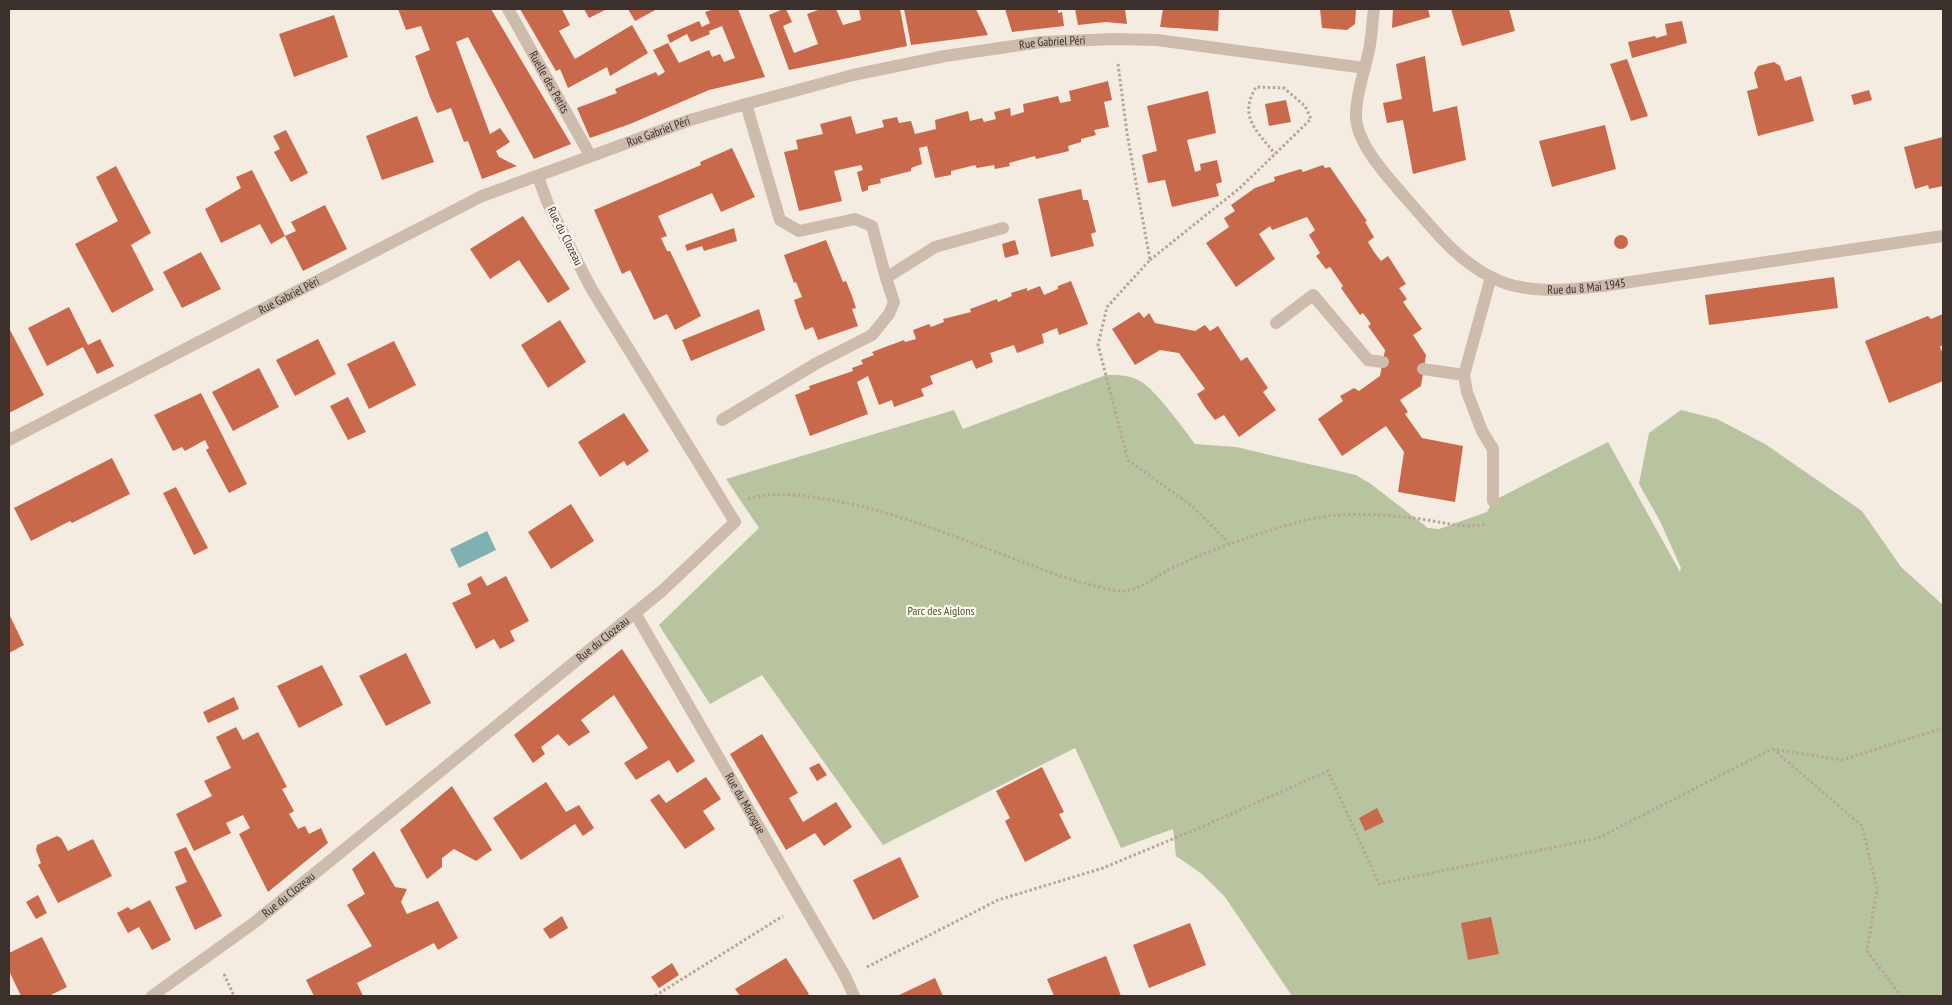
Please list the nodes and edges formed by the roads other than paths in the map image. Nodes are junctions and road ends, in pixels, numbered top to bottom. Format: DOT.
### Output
graph roads {
  1 [pos="508,9"];
  2 [pos="1374,9"];
  3 [pos="1365,68"];
  4 [pos="746,104"];
  5 [pos="590,156"];
  6 [pos="538,177"];
  7 [pos="1003,228"];
  8 [pos="1943,236"];
  9 [pos="1491,277"];
  10 [pos="886,278"];
  11 [pos="1276,324"];
  12 [pos="1383,362"];
  13 [pos="1423,370"];
  14 [pos="1464,375"];
  15 [pos="722,420"];
  16 [pos="9,440"];
  17 [pos="1493,501"];
  18 [pos="634,613"];
  19 [pos="152,996"];
  20 [pos="854,996"];
  1 -- 5 [label="street, Ruelle des Petits"];
  2 -- 3 [label="street, Rue du 8 Mai 1945"];
  3 -- 4 [label="street, Rue Gabriel Péri"];
  3 -- 9 [label="street, Rue du 8 Mai 1945"];
  4 -- 5 [label="street, Rue Gabriel Péri"];
  4 -- 10 [label="street"];
  5 -- 6 [label="street, Rue Gabriel Péri"];
  6 -- 16 [label="street, Rue Gabriel Péri"];
  6 -- 18 [label="street, Rue du Clozeau"];
  7 -- 10 [label="street"];
  8 -- 9 [label="street, Rue du 8 Mai 1945"];
  9 -- 14 [label="street"];
  10 -- 15 [label="street"];
  11 -- 12 [label="street"];
  13 -- 14 [label="street"];
  14 -- 17 [label="street"];
  18 -- 19 [label="street, Rue du Clozeau"];
  18 -- 20 [label="street, Rue du Morogue"];
}
